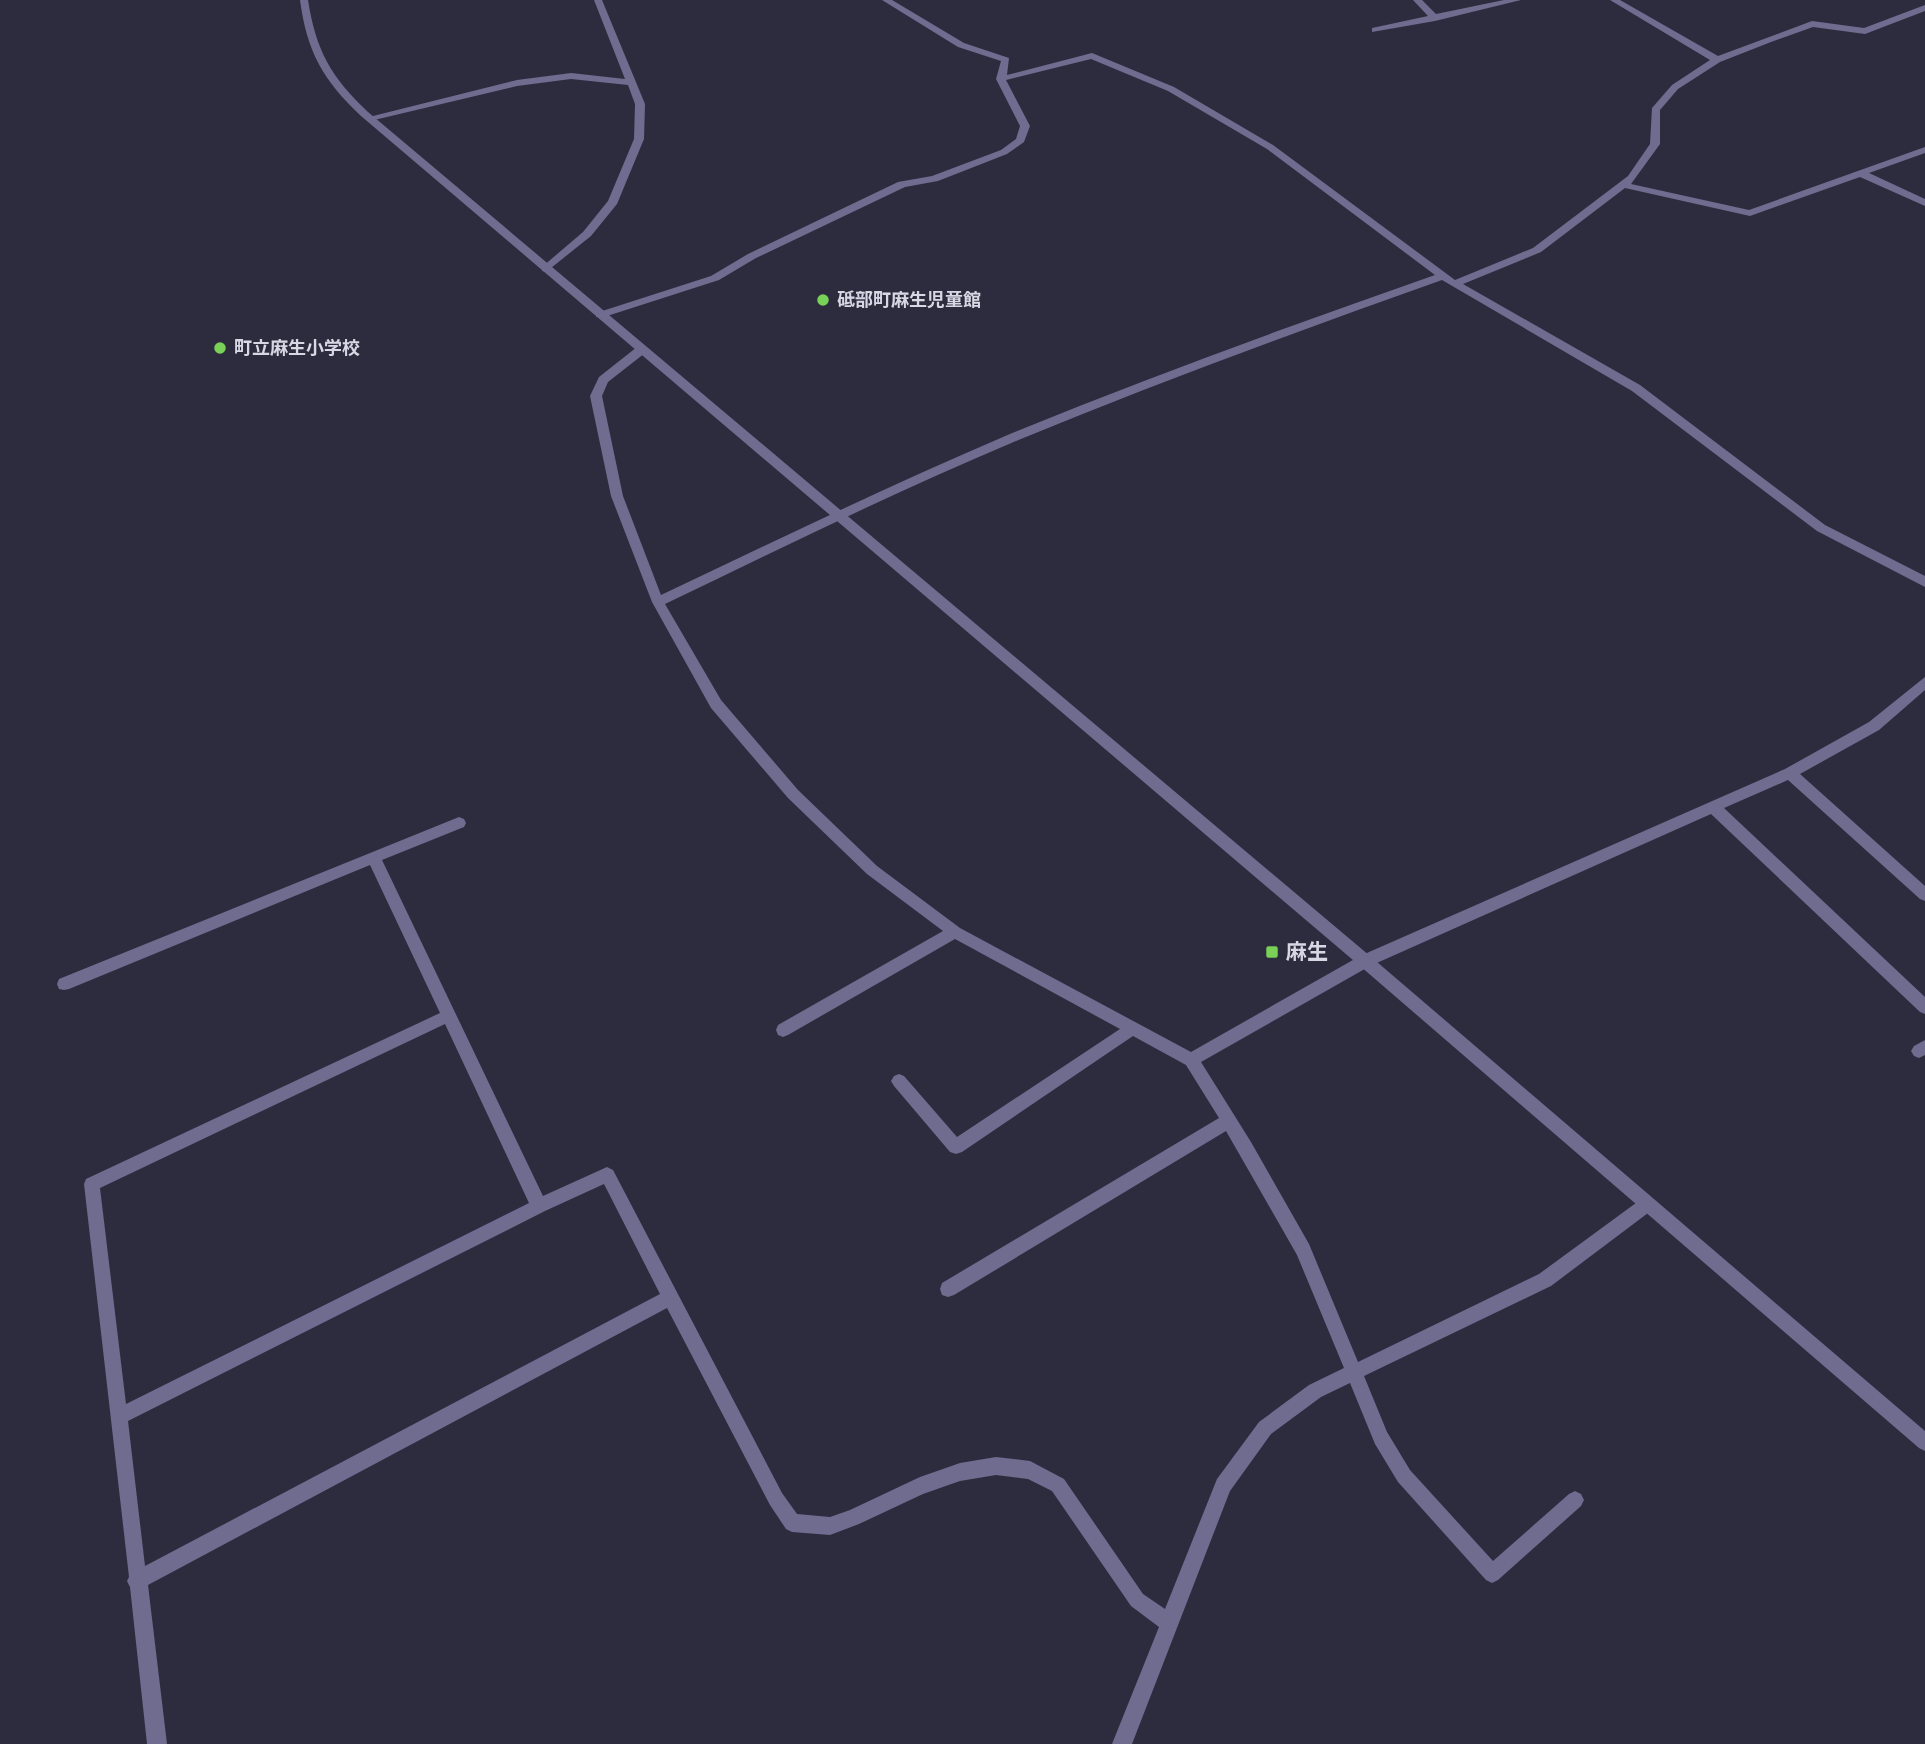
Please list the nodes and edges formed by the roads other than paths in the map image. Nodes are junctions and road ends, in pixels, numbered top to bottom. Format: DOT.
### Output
graph roads {
  1 [pos="304,0"];
  2 [pos="598,0"];
  3 [pos="886,0"];
  4 [pos="1417,0"];
  5 [pos="1517,0"];
  6 [pos="1614,0"];
  7 [pos="1925,8"];
  8 [pos="1435,18"];
  9 [pos="1375,30"];
  10 [pos="1717,60"];
  11 [pos="1000,79"];
  12 [pos="632,83"];
  13 [pos="370,118"];
  14 [pos="1925,150"];
  15 [pos="1860,173"];
  16 [pos="1624,185"];
  17 [pos="1925,204"];
  18 [pos="546,269"];
  19 [pos="1448,280"];
  20 [pos="600,315"];
  21 [pos="641,350"];
  22 [pos="838,516"];
  23 [pos="1925,582"];
  24 [pos="658,602"];
  25 [pos="1925,682"];
  26 [pos="1790,773"];
  27 [pos="1713,807"];
  28 [pos="459,823"];
  29 [pos="374,858"];
  30 [pos="1925,895"];
  31 [pos="955,932"];
  32 [pos="1365,961"];
  33 [pos="64,984"];
  34 [pos="1925,1007"];
  35 [pos="447,1016"];
  36 [pos="1132,1029"];
  37 [pos="783,1030"];
  38 [pos="1191,1060"];
  39 [pos="899,1081"];
  40 [pos="1228,1121"];
  41 [pos="1646,1205"];
  42 [pos="538,1206"];
  43 [pos="948,1289"];
  44 [pos="671,1297"];
  45 [pos="1354,1371"];
  46 [pos="120,1416"];
  47 [pos="1925,1442"];
  48 [pos="1575,1500"];
  49 [pos="136,1581"];
  50 [pos="1170,1624"];
  51 [pos="157,1744"];
  52 [pos="1122,1744"];
  1 -- 13 [label="street"];
  2 -- 12 [label="street"];
  3 -- 11 [label="street"];
  4 -- 8 [label="street"];
  5 -- 8 [label="street"];
  6 -- 10 [label="street"];
  7 -- 10 [label="street"];
  8 -- 9 [label="street"];
  10 -- 16 [label="street"];
  11 -- 19 [label="street"];
  11 -- 20 [label="street"];
  12 -- 13 [label="street"];
  12 -- 18 [label="street"];
  13 -- 18 [label="street"];
  14 -- 15 [label="street"];
  15 -- 16 [label="street"];
  15 -- 17 [label="street"];
  16 -- 19 [label="street"];
  18 -- 20 [label="street"];
  19 -- 22 [label="street"];
  19 -- 23 [label="street"];
  20 -- 21 [label="street"];
  21 -- 22 [label="street"];
  21 -- 24 [label="street"];
  22 -- 24 [label="street"];
  22 -- 32 [label="street"];
  24 -- 31 [label="street"];
  25 -- 26 [label="street"];
  26 -- 27 [label="street"];
  26 -- 30 [label="street"];
  27 -- 32 [label="street"];
  27 -- 34 [label="street"];
  28 -- 29 [label="street"];
  29 -- 33 [label="street"];
  29 -- 35 [label="street"];
  31 -- 36 [label="street"];
  31 -- 37 [label="street"];
  32 -- 38 [label="street"];
  32 -- 41 [label="street"];
  35 -- 42 [label="street"];
  35 -- 46 [label="street"];
  36 -- 38 [label="street"];
  36 -- 39 [label="street"];
  38 -- 40 [label="street"];
  40 -- 43 [label="street"];
  40 -- 45 [label="street"];
  41 -- 45 [label="street"];
  41 -- 47 [label="street"];
  42 -- 44 [label="street"];
  42 -- 46 [label="street"];
  44 -- 49 [label="street"];
  44 -- 50 [label="street"];
  45 -- 48 [label="street"];
  45 -- 50 [label="street"];
  46 -- 49 [label="street"];
  49 -- 51 [label="street"];
  50 -- 52 [label="street"];
}
